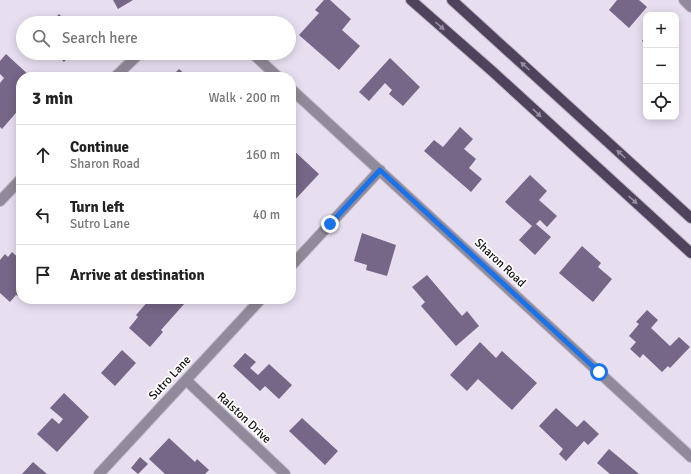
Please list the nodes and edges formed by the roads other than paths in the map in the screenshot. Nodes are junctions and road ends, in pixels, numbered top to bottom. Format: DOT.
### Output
graph roads {
  1 [pos="411,0"];
  2 [pos="452,0"];
  3 [pos="684,0"];
  4 [pos="691,6"];
  5 [pos="133,60"];
  6 [pos="260,60"];
  7 [pos="120,72"];
  8 [pos="273,72"];
  9 [pos="296,94"];
  10 [pos="380,170"];
  11 [pos="16,184"];
  12 [pos="0,201"];
  13 [pos="691,218"];
  14 [pos="691,253"];
  15 [pos="296,261"];
  16 [pos="255,304"];
  17 [pos="186,380"];
  18 [pos="691,458"];
  19 [pos="99,474"];
  20 [pos="285,474"];
  1 -- 14 [label="main road, one-way"];
  13 -- 2 [label="main road, one-way"];
  3 -- 4 [label="street"];
  5 -- 7 [label="street"];
  6 -- 8 [label="street"];
  9 -- 10 [label="street, Sharon Road"];
  10 -- 15 [label="street"];
  10 -- 18 [label="street, Sharon Road"];
  11 -- 12 [label="street"];
  16 -- 17 [label="street, Sutro Lane"];
  17 -- 19 [label="street, Sutro Lane"];
  17 -- 20 [label="street, Ralston Drive"];
}
